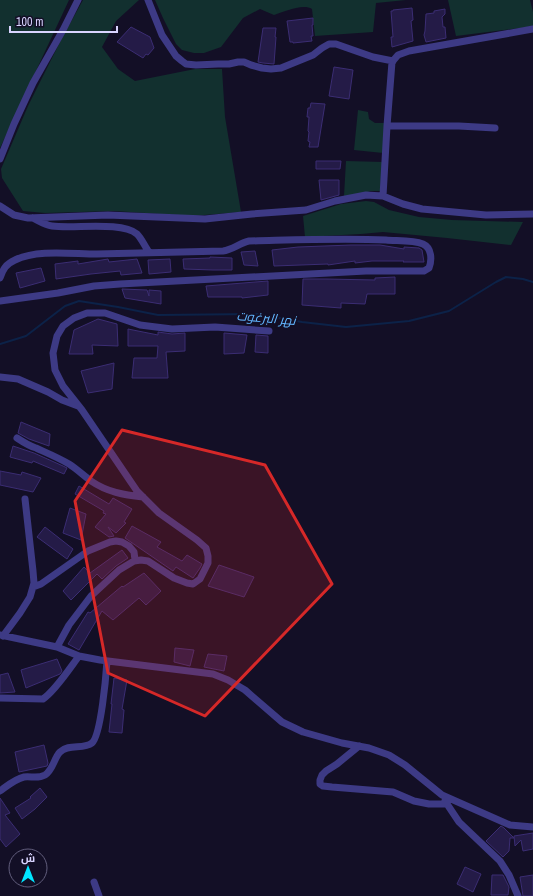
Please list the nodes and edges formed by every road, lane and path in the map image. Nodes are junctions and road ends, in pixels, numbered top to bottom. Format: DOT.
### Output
graph roads {
  1 [pos="78,0"];
  2 [pos="148,0"];
  3 [pos="533,30"];
  4 [pos="393,61"];
  5 [pos="386,126"];
  6 [pos="495,128"];
  7 [pos="0,159"];
  8 [pos="383,196"];
  9 [pos="0,206"];
  10 [pos="533,214"];
  11 [pos="33,218"];
  12 [pos="149,252"];
  13 [pos="0,259"];
  14 [pos="7,264"];
  15 [pos="0,278"];
  16 [pos="0,301"];
  17 [pos="269,331"];
  18 [pos="0,377"];
  19 [pos="79,407"];
  20 [pos="17,438"];
  21 [pos="143,497"];
  22 [pos="25,499"];
  23 [pos="135,560"];
  24 [pos="33,587"];
  25 [pos="1,636"];
  26 [pos="58,648"];
  27 [pos="79,656"];
  28 [pos="107,661"];
  29 [pos="0,698"];
  30 [pos="359,746"];
  31 [pos="0,791"];
  32 [pos="442,796"];
  33 [pos="447,804"];
  34 [pos="533,827"];
  35 [pos="94,882"];
  36 [pos="99,896"];
  37 [pos="518,896"];
  1 -- 7 [label="street"];
  2 -- 4 [label="street"];
  3 -- 4 [label="street"];
  4 -- 5 [label="street"];
  5 -- 6 [label="street"];
  5 -- 8 [label="street"];
  8 -- 10 [label="street"];
  8 -- 11 [label="street"];
  9 -- 11 [label="street"];
  11 -- 12 [label="street"];
  12 -- 14 [label="street"];
  12 -- 16 [label="street"];
  13 -- 14 [label="street"];
  14 -- 15 [label="street"];
  17 -- 19 [label="street"];
  18 -- 19 [label="street"];
  19 -- 21 [label="street"];
  20 -- 21 [label="street"];
  21 -- 23 [label="street"];
  22 -- 24 [label="street"];
  23 -- 24 [label="street"];
  23 -- 26 [label="street"];
  24 -- 25 [label="street"];
  25 -- 26 [label="street"];
  26 -- 27 [label="street"];
  27 -- 28 [label="street"];
  27 -- 29 [label="street"];
  28 -- 30 [label="street"];
  28 -- 31 [label="street"];
  30 -- 32 [label="street"];
  30 -- 33 [label="street"];
  32 -- 33 [label="street"];
  32 -- 34 [label="street"];
  33 -- 37 [label="street"];
  35 -- 36 [label="street"];
}
